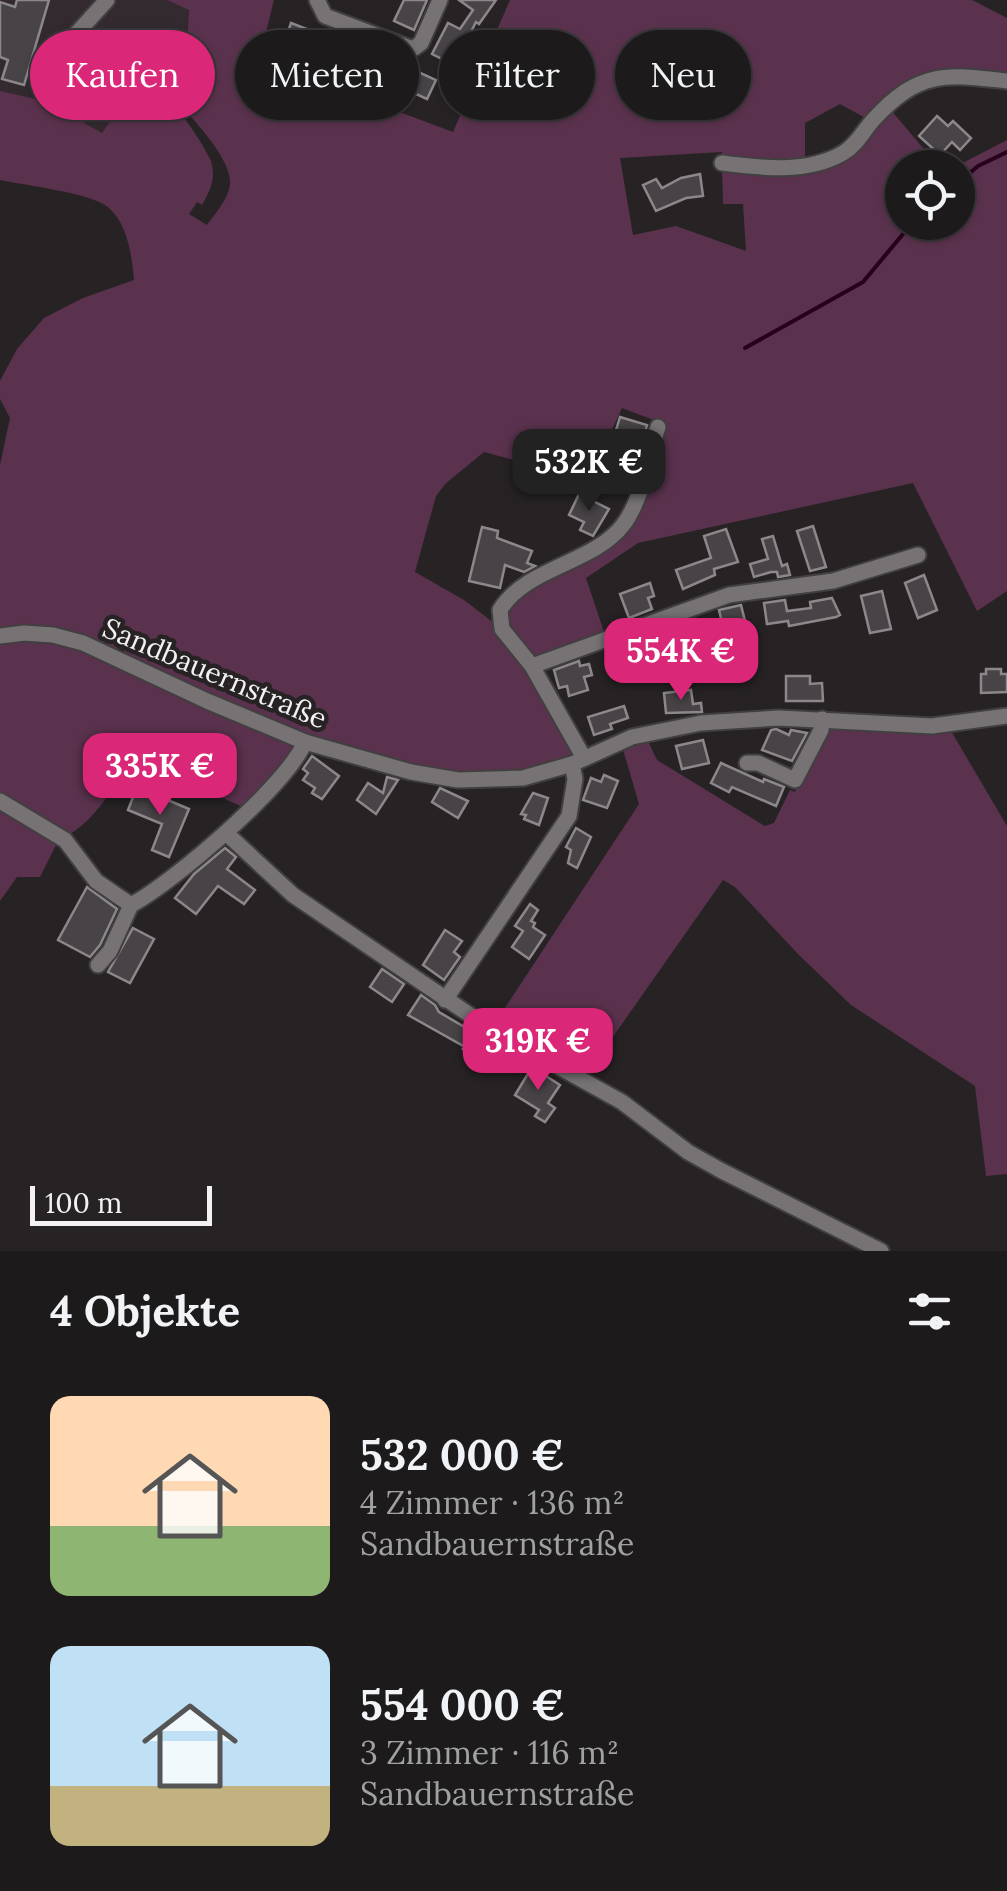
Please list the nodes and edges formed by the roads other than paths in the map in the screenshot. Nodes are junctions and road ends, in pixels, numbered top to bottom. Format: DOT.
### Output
graph roads {
  1 [pos="107,0"];
  2 [pos="316,0"];
  3 [pos="440,0"];
  4 [pos="80,30"];
  5 [pos="1007,80"];
  6 [pos="722,164"];
  7 [pos="658,428"];
  8 [pos="918,555"];
  9 [pos="0,636"];
  10 [pos="532,666"];
  11 [pos="1007,716"];
  12 [pos="822,720"];
  13 [pos="305,742"];
  14 [pos="578,761"];
  15 [pos="747,763"];
  16 [pos="0,801"];
  17 [pos="226,833"];
  18 [pos="131,905"];
  19 [pos="98,964"];
  20 [pos="445,1000"];
  21 [pos="881,1251"];
  1 -- 4 [label="street"];
  2 -- 3 [label="street"];
  5 -- 6 [label="street"];
  7 -- 10 [label="street"];
  8 -- 10 [label="street"];
  9 -- 13 [label="street, Sandbauernstraße"];
  10 -- 14 [label="street"];
  11 -- 12 [label="street, Sandbauernstraße"];
  12 -- 14 [label="street, Sandbauernstraße"];
  12 -- 15 [label="street"];
  13 -- 14 [label="street, Sandbauernstraße"];
  13 -- 17 [label="street"];
  14 -- 20 [label="street"];
  16 -- 18 [label="street"];
  17 -- 18 [label="street"];
  17 -- 20 [label="street"];
  18 -- 19 [label="street"];
  20 -- 21 [label="street"];
}
